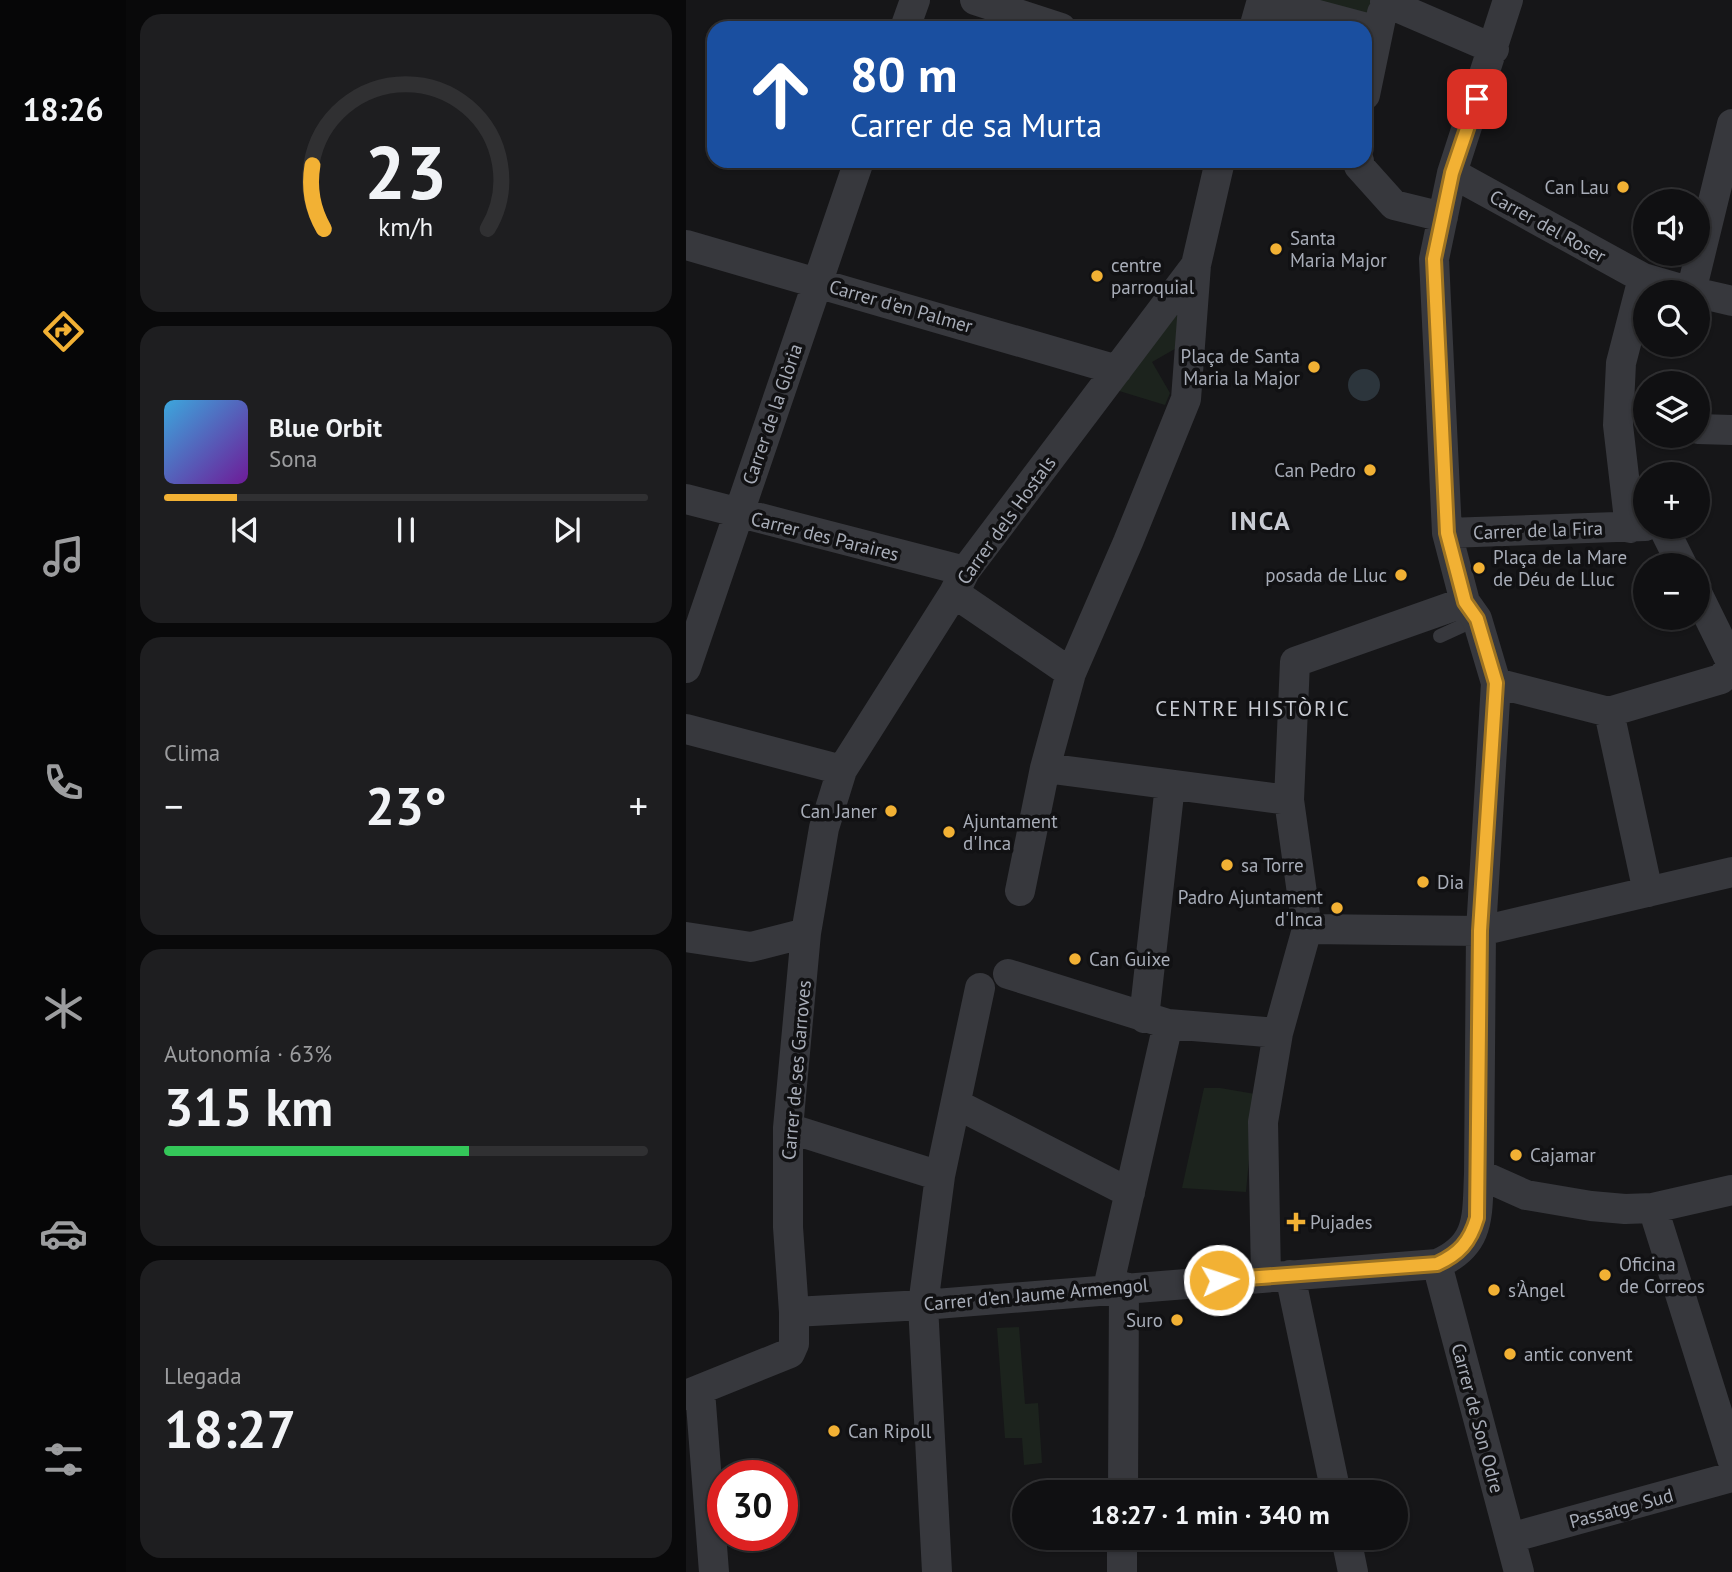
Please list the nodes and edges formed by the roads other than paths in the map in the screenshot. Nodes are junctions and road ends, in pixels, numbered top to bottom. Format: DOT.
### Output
graph roads {
  1 [pos="915,0"];
  2 [pos="975,0"];
  3 [pos="1262,0"];
  4 [pos="1508,0"];
  5 [pos="1385,1"];
  6 [pos="908,21"];
  7 [pos="1040,21"];
  8 [pos="1256,21"];
  9 [pos="1341,21"];
  10 [pos="1372,29"];
  11 [pos="1378,31"];
  12 [pos="1494,49"];
  13 [pos="1372,61"];
  14 [pos="1732,124"];
  15 [pos="857,168"];
  16 [pos="1218,168"];
  17 [pos="1361,168"];
  18 [pos="1452,173"];
  19 [pos="1443,218"];
  20 [pos="686,245"];
  21 [pos="1196,265"];
  22 [pos="1643,278"];
  23 [pos="1650,280"];
  24 [pos="1694,280"];
  25 [pos="817,282"];
  26 [pos="1710,296"];
  27 [pos="1732,301"];
  28 [pos="1116,370"];
  29 [pos="1632,426"];
  30 [pos="1710,429"];
  31 [pos="1732,430"];
  32 [pos="1634,462"];
  33 [pos="686,499"];
  34 [pos="738,513"];
  35 [pos="1633,527"];
  36 [pos="1447,533"];
  37 [pos="959,582"];
  38 [pos="1471,611"];
  39 [pos="1710,620"];
  40 [pos="1440,636"];
  41 [pos="1732,665"];
  42 [pos="686,668"];
  43 [pos="1071,674"];
  44 [pos="1496,683"];
  45 [pos="1609,712"];
  46 [pos="686,729"];
  47 [pos="1045,768"];
  48 [pos="842,770"];
  49 [pos="1170,785"];
  50 [pos="1289,800"];
  51 [pos="824,828"];
  52 [pos="1732,872"];
  53 [pos="1020,891"];
  54 [pos="1648,892"];
  55 [pos="1307,929"];
  56 [pos="1480,931"];
  57 [pos="806,933"];
  58 [pos="686,937"];
  59 [pos="1008,974"];
  60 [pos="980,988"];
  61 [pos="1156,1021"];
  62 [pos="1278,1033"];
  63 [pos="956,1104"];
  64 [pos="788,1128"];
  65 [pos="1479,1174"];
  66 [pos="940,1176"];
  67 [pos="1732,1190"];
  68 [pos="1130,1193"];
  69 [pos="1653,1208"];
  70 [pos="1437,1264"];
  71 [pos="1278,1275"];
  72 [pos="1116,1288"];
  73 [pos="923,1305"];
  74 [pos="794,1312"];
  75 [pos="693,1393"];
  76 [pos="1732,1459"];
  77 [pos="1732,1477"];
  78 [pos="1122,1480"];
  79 [pos="1333,1480"];
  80 [pos="1510,1538"];
  81 [pos="1122,1550"];
  82 [pos="1348,1550"];
  83 [pos="714,1572"];
  84 [pos="937,1572"];
  85 [pos="1122,1572"];
  86 [pos="1353,1572"];
  87 [pos="1519,1572"];
  1 -- 6 [label="street"];
  2 -- 7 [label="street"];
  3 -- 8 [label="street"];
  3 -- 9 [label="street"];
  4 -- 12 [label="street"];
  5 -- 11 [label="street"];
  5 -- 12 [label="street"];
  10 -- 11 [label="street"];
  11 -- 13 [label="street"];
  12 -- 18 [label="street"];
  14 -- 24 [label="street"];
  15 -- 25 [label="street, Carrer de la Glòria"];
  16 -- 21 [label="street"];
  17 -- 19 [label="street"];
  18 -- 19 [label="street"];
  18 -- 22 [label="street, Carrer del Roser"];
  19 -- 36 [label="street"];
  20 -- 25 [label="street, Carrer d'en Palmer"];
  21 -- 28 [label="street, Carrer dels Hostals"];
  21 -- 43 [label="street"];
  22 -- 23 [label="street, Carrer del Roser"];
  22 -- 29 [label="street"];
  25 -- 28 [label="street, Carrer d'en Palmer"];
  25 -- 34 [label="street, Carrer de la Glòria"];
  26 -- 27 [label="street"];
  28 -- 37 [label="street, Carrer dels Hostals"];
  29 -- 32 [label="street"];
  30 -- 31 [label="street"];
  33 -- 34 [label="street, Carrer des Paraires"];
  34 -- 37 [label="street, Carrer des Paraires"];
  34 -- 42 [label="street, Carrer de la Glòria"];
  35 -- 36 [label="street, Carrer de la Fira"];
  36 -- 38 [label="street"];
  37 -- 43 [label="street"];
  37 -- 48 [label="street, Carrer dels Hostals"];
  38 -- 40 [label="lane"];
  38 -- 44 [label="street"];
  38 -- 50 [label="street"];
  39 -- 41 [label="street"];
  41 -- 45 [label="street"];
  43 -- 47 [label="street"];
  44 -- 45 [label="street"];
  44 -- 56 [label="street"];
  45 -- 54 [label="street"];
  46 -- 48 [label="street"];
  47 -- 49 [label="street"];
  47 -- 53 [label="street"];
  48 -- 51 [label="street, Carrer dels Hostals"];
  49 -- 50 [label="street"];
  49 -- 61 [label="street"];
  50 -- 55 [label="street"];
  51 -- 57 [label="street, Carrer de ses Garroves"];
  52 -- 54 [label="street"];
  54 -- 56 [label="street"];
  55 -- 56 [label="street"];
  55 -- 62 [label="street"];
  56 -- 65 [label="street"];
  57 -- 58 [label="street"];
  57 -- 64 [label="street, Carrer de ses Garroves"];
  59 -- 61 [label="street"];
  60 -- 63 [label="street"];
  61 -- 62 [label="street"];
  61 -- 68 [label="street"];
  62 -- 71 [label="street"];
  63 -- 66 [label="street"];
  63 -- 68 [label="street"];
  64 -- 66 [label="street"];
  64 -- 74 [label="street, Carrer de ses Garroves"];
  65 -- 69 [label="street"];
  65 -- 70 [label="street"];
  66 -- 73 [label="street"];
  67 -- 69 [label="street"];
  68 -- 72 [label="street"];
  69 -- 76 [label="street"];
  70 -- 71 [label="street, Carrer d'en Jaume Armengol"];
  70 -- 80 [label="street, Carrer de Son Odre"];
  71 -- 72 [label="street, Carrer d'en Jaume Armengol"];
  71 -- 79 [label="street"];
  72 -- 73 [label="street, Carrer d'en Jaume Armengol"];
  72 -- 78 [label="street"];
  73 -- 74 [label="street, Carrer d'en Jaume Armengol"];
  73 -- 84 [label="street"];
  74 -- 75 [label="street"];
  75 -- 83 [label="street"];
  77 -- 80 [label="street, Passatge Sud"];
  80 -- 87 [label="street, Carrer de Son Odre"];
  81 -- 85 [label="street"];
  82 -- 86 [label="street"];
}
